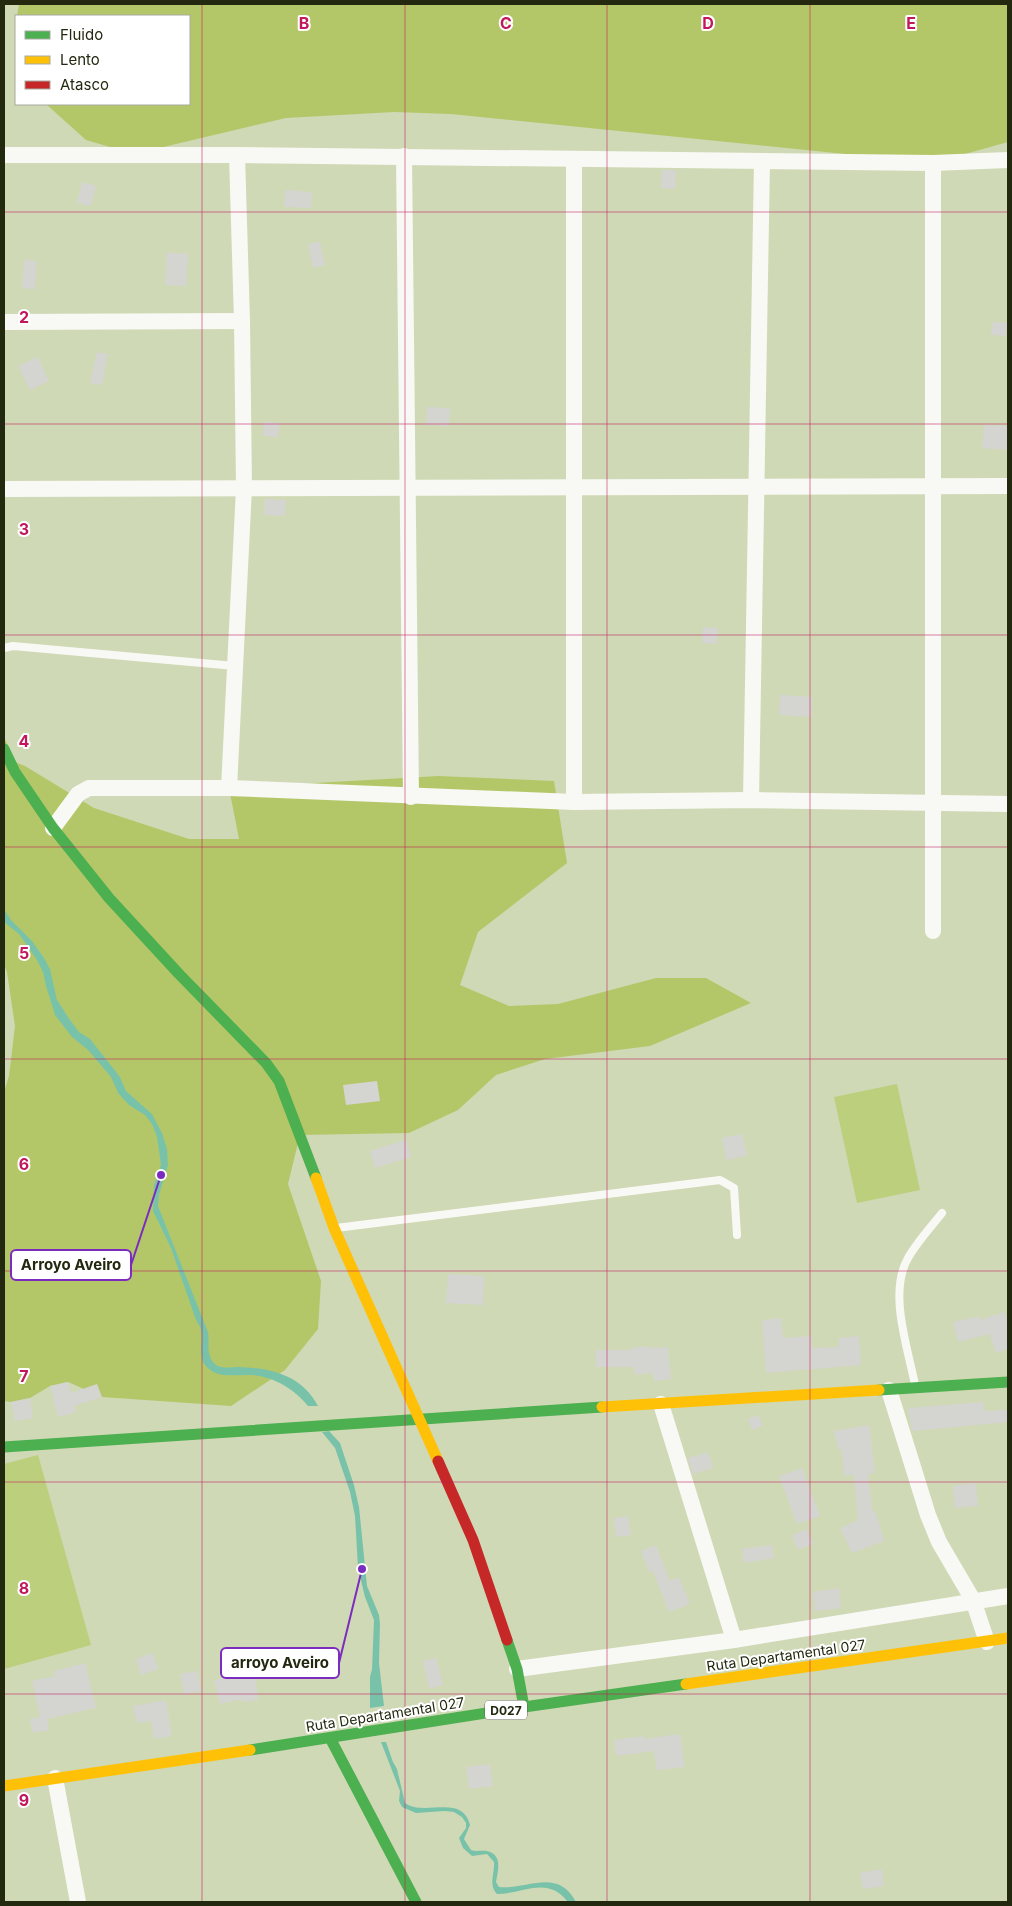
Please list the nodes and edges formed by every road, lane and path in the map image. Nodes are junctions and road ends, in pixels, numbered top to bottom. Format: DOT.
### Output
graph roads {
  1 [pos="4,155"];
  2 [pos="237,155"];
  3 [pos="404,156"];
  4 [pos="574,158"];
  5 [pos="1008,160"];
  6 [pos="762,161"];
  7 [pos="933,163"];
  8 [pos="242,321"];
  9 [pos="4,322"];
  10 [pos="933,486"];
  11 [pos="1008,486"];
  12 [pos="574,487"];
  13 [pos="756,487"];
  14 [pos="244,488"];
  15 [pos="408,488"];
  16 [pos="4,489"];
  17 [pos="4,648"];
  18 [pos="235,666"];
  19 [pos="4,749"];
  20 [pos="229,788"];
  21 [pos="411,797"];
  22 [pos="751,800"];
  23 [pos="574,802"];
  24 [pos="933,804"];
  25 [pos="1008,804"];
  26 [pos="53,828"];
  27 [pos="932,931"];
  28 [pos="942,1212"];
  29 [pos="334,1228"];
  30 [pos="737,1235"];
  31 [pos="1008,1382"];
  32 [pos="916,1388"];
  33 [pos="889,1390"];
  34 [pos="660,1404"];
  35 [pos="418,1418"];
  36 [pos="4,1447"];
  37 [pos="1008,1596"];
  38 [pos="973,1600"];
  39 [pos="1008,1638"];
  40 [pos="734,1640"];
  41 [pos="987,1642"];
  42 [pos="517,1669"];
  43 [pos="524,1707"];
  44 [pos="330,1738"];
  45 [pos="54,1778"];
  46 [pos="4,1786"];
  47 [pos="78,1902"];
  48 [pos="416,1902"];
  1 -- 2 [label="street"];
  2 -- 3 [label="street"];
  2 -- 8 [label="street"];
  3 -- 4 [label="street"];
  3 -- 15 [label="street"];
  4 -- 6 [label="street"];
  4 -- 12 [label="street"];
  5 -- 7 [label="street"];
  6 -- 7 [label="street"];
  6 -- 13 [label="street"];
  7 -- 10 [label="street"];
  8 -- 9 [label="street"];
  8 -- 14 [label="street"];
  10 -- 11 [label="street"];
  10 -- 13 [label="street"];
  10 -- 24 [label="street"];
  12 -- 13 [label="street"];
  12 -- 15 [label="street"];
  12 -- 23 [label="street"];
  13 -- 22 [label="street"];
  14 -- 15 [label="street"];
  14 -- 16 [label="street"];
  14 -- 18 [label="street"];
  15 -- 21 [label="street"];
  17 -- 18 [label="lane"];
  18 -- 20 [label="street"];
  19 -- 26 [label="street"];
  20 -- 21 [label="street"];
  20 -- 26 [label="street"];
  21 -- 23 [label="street"];
  22 -- 23 [label="street"];
  22 -- 24 [label="street"];
  24 -- 25 [label="street"];
  24 -- 27 [label="street"];
  26 -- 29 [label="street"];
  28 -- 32 [label="lane"];
  29 -- 30 [label="lane"];
  29 -- 35 [label="street"];
  31 -- 32 [label="street"];
  32 -- 33 [label="street"];
  33 -- 34 [label="street"];
  33 -- 38 [label="street"];
  34 -- 35 [label="street"];
  34 -- 40 [label="street"];
  35 -- 36 [label="street"];
  35 -- 42 [label="street"];
  37 -- 38 [label="street"];
  38 -- 40 [label="street"];
  38 -- 41 [label="street"];
  39 -- 41 [label="street, Ruta Departamental 027 / D027"];
  40 -- 42 [label="street"];
  41 -- 43 [label="street, Ruta Departamental 027 / D027"];
  42 -- 43 [label="street"];
  43 -- 44 [label="street, Ruta Departamental 027 / D027"];
  44 -- 45 [label="street, Ruta Departamental 027 / D027"];
  44 -- 48 [label="street"];
  45 -- 46 [label="street, Ruta Departamental 027 / D027"];
  45 -- 47 [label="street"];
}
